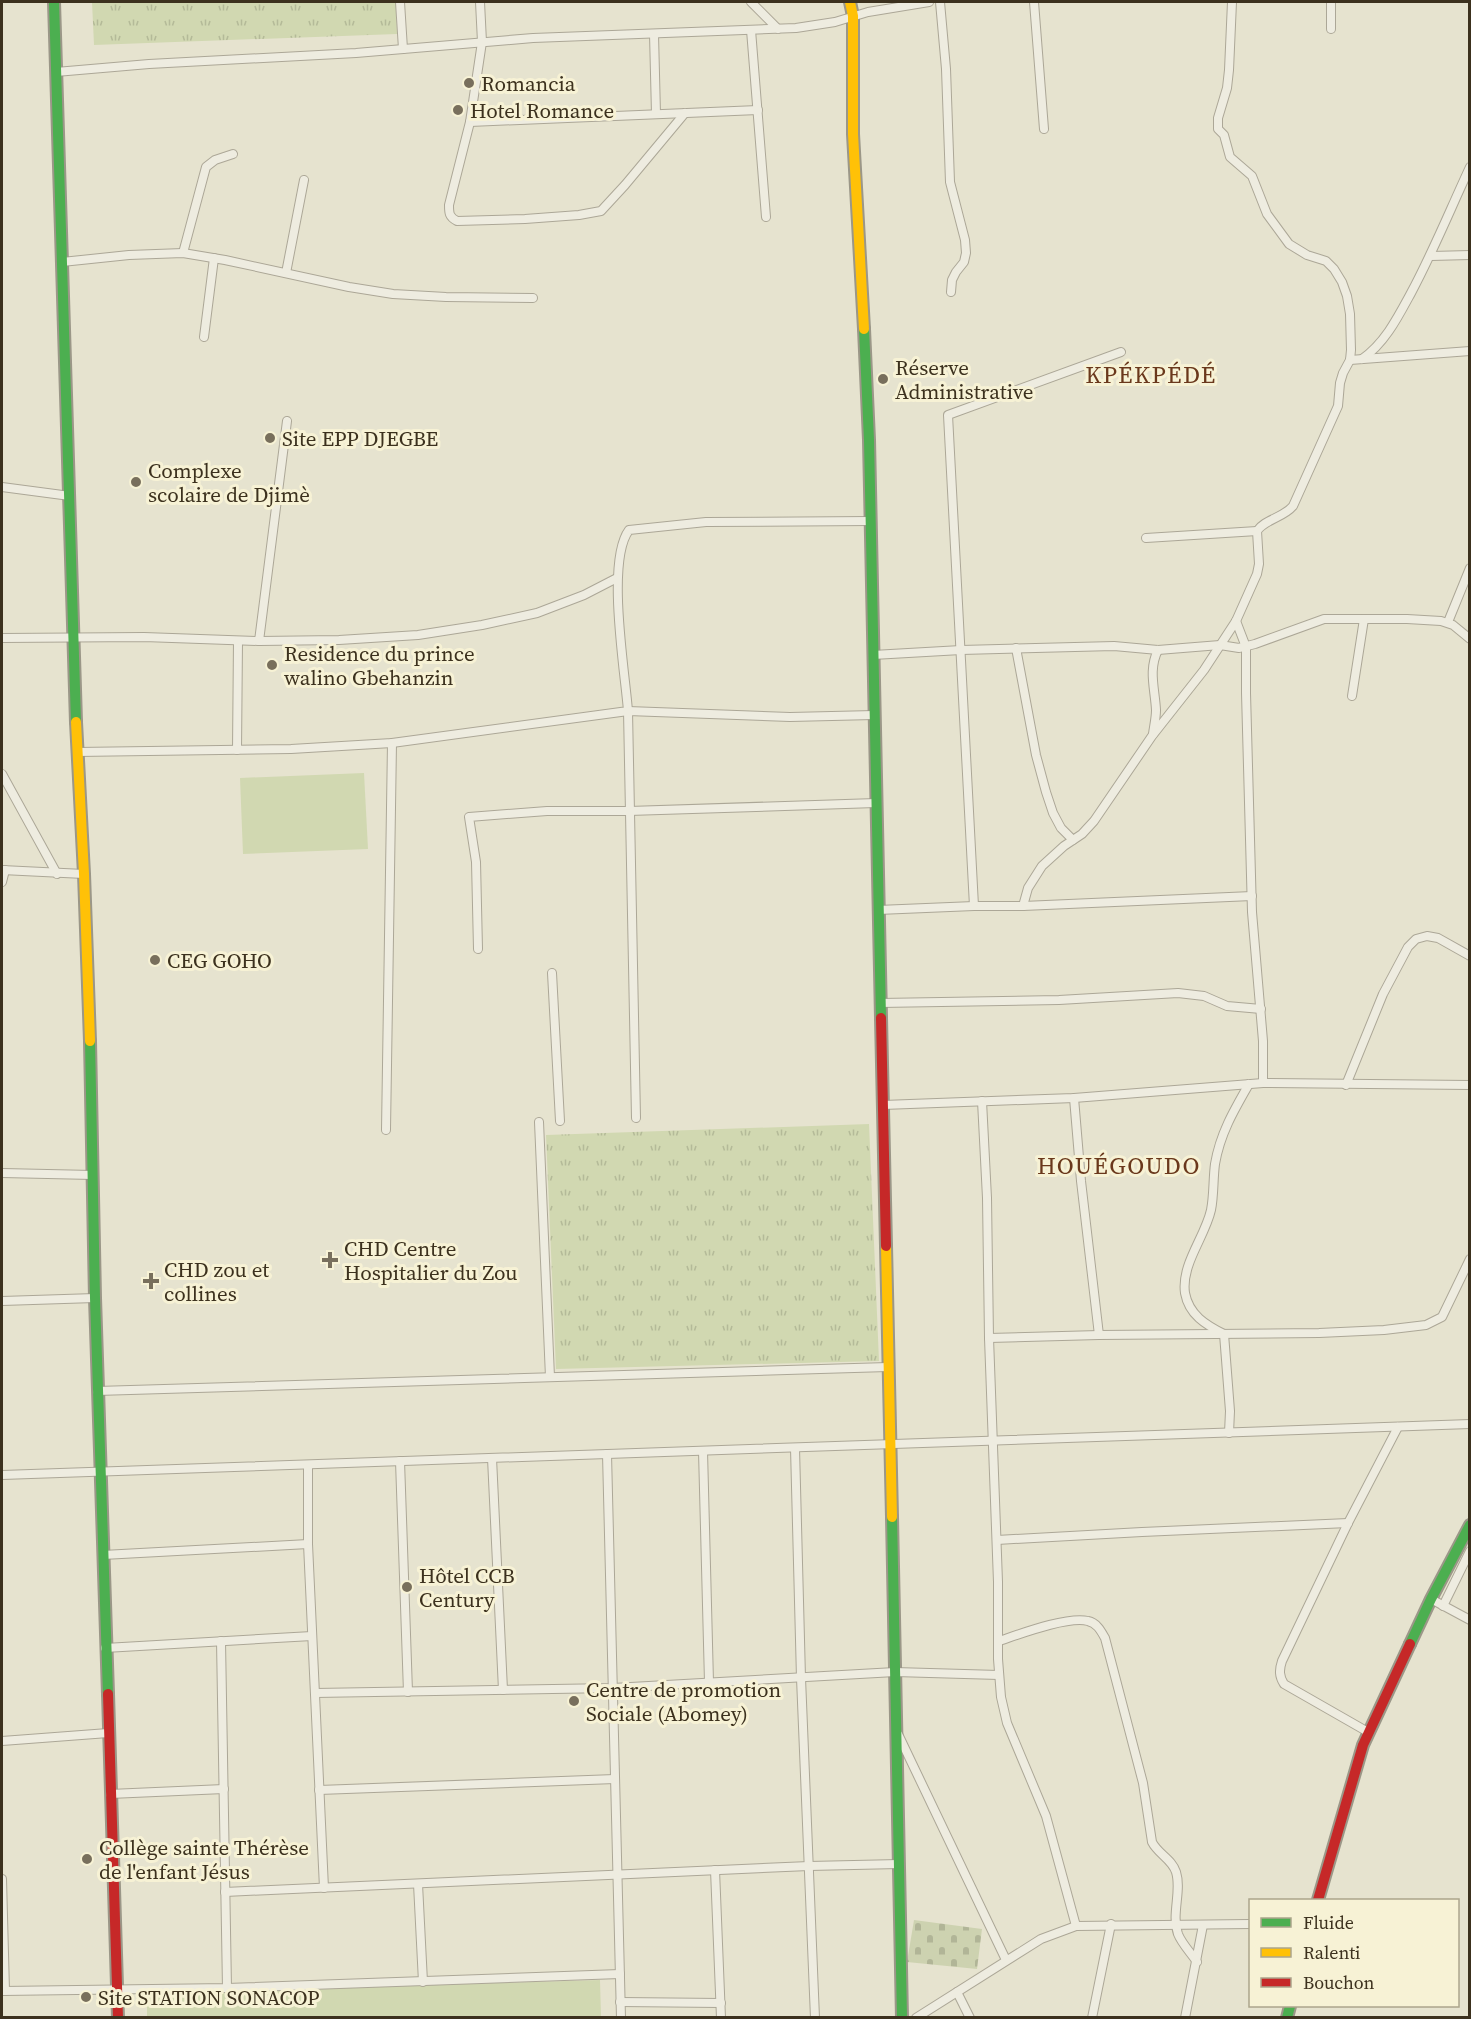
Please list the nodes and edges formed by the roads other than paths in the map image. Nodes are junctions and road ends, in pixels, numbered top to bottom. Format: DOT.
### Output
graph roads {
  1 [pos="54,2"];
  2 [pos="400,2"];
  3 [pos="480,2"];
  4 [pos="752,2"];
  5 [pos="850,2"];
  6 [pos="929,2"];
  7 [pos="940,2"];
  8 [pos="1034,2"];
  9 [pos="1232,2"];
  10 [pos="1331,2"];
  11 [pos="853,16"];
  12 [pos="778,29"];
  13 [pos="1331,29"];
  14 [pos="752,30"];
  15 [pos="654,34"];
  16 [pos="482,42"];
  17 [pos="402,49"];
  18 [pos="56,72"];
  19 [pos="758,110"];
  20 [pos="685,113"];
  21 [pos="656,114"];
  22 [pos="470,122"];
  23 [pos="1044,129"];
  24 [pos="233,154"];
  25 [pos="1470,167"];
  26 [pos="303,180"];
  27 [pos="766,217"];
  28 [pos="183,253"];
  29 [pos="1470,255"];
  30 [pos="1431,256"];
  31 [pos="214,258"];
  32 [pos="62,262"];
  33 [pos="286,273"];
  34 [pos="951,292"];
  35 [pos="533,298"];
  36 [pos="204,337"];
  37 [pos="1470,351"];
  38 [pos="1121,352"];
  39 [pos="1362,359"];
  40 [pos="1350,360"];
  41 [pos="287,421"];
  42 [pos="2,487"];
  43 [pos="70,496"];
  44 [pos="871,521"];
  45 [pos="1257,531"];
  46 [pos="1146,538"];
  47 [pos="1470,568"];
  48 [pos="616,578"];
  49 [pos="1364,619"];
  50 [pos="1236,621"];
  51 [pos="1448,622"];
  52 [pos="2,638"];
  53 [pos="74,638"];
  54 [pos="1470,639"];
  55 [pos="238,641"];
  56 [pos="258,641"];
  57 [pos="1220,645"];
  58 [pos="1246,647"];
  59 [pos="1016,648"];
  60 [pos="961,650"];
  61 [pos="1158,650"];
  62 [pos="873,655"];
  63 [pos="1352,696"];
  64 [pos="628,711"];
  65 [pos="874,715"];
  66 [pos="1152,736"];
  67 [pos="392,743"];
  68 [pos="237,750"];
  69 [pos="77,752"];
  70 [pos="2,774"];
  71 [pos="876,803"];
  72 [pos="629,811"];
  73 [pos="1073,840"];
  74 [pos="3,870"];
  75 [pos="57,873"];
  76 [pos="84,874"];
  77 [pos="2,882"];
  78 [pos="1252,896"];
  79 [pos="974,906"];
  80 [pos="1023,906"];
  81 [pos="878,910"];
  82 [pos="478,949"];
  83 [pos="1470,956"];
  84 [pos="552,973"];
  85 [pos="880,1004"];
  86 [pos="1261,1009"];
  87 [pos="1263,1083"];
  88 [pos="1249,1084"];
  89 [pos="1346,1085"];
  90 [pos="1470,1085"];
  91 [pos="1074,1098"];
  92 [pos="982,1101"];
  93 [pos="883,1106"];
  94 [pos="636,1118"];
  95 [pos="560,1121"];
  96 [pos="539,1122"];
  97 [pos="386,1130"];
  98 [pos="2,1173"];
  99 [pos="93,1175"];
  100 [pos="1470,1259"];
  101 [pos="94,1298"];
  102 [pos="2,1301"];
  103 [pos="1224,1334"];
  104 [pos="1099,1335"];
  105 [pos="989,1338"];
  106 [pos="888,1367"];
  107 [pos="550,1377"];
  108 [pos="98,1390"];
  109 [pos="1470,1424"];
  110 [pos="1398,1427"];
  111 [pos="1229,1433"];
  112 [pos="993,1441"];
  113 [pos="890,1445"];
  114 [pos="795,1448"];
  115 [pos="703,1451"];
  116 [pos="608,1454"];
  117 [pos="492,1458"];
  118 [pos="400,1461"];
  119 [pos="308,1465"];
  120 [pos="100,1472"];
  121 [pos="2,1475"];
  122 [pos="1348,1524"];
  123 [pos="1470,1525"];
  124 [pos="997,1540"];
  125 [pos="308,1544"];
  126 [pos="1470,1551"];
  127 [pos="103,1555"];
  128 [pos="1431,1599"];
  129 [pos="1443,1606"];
  130 [pos="1470,1620"];
  131 [pos="312,1636"];
  132 [pos="221,1641"];
  133 [pos="999,1641"];
  134 [pos="105,1648"];
  135 [pos="895,1672"];
  136 [pos="999,1675"];
  137 [pos="801,1678"];
  138 [pos="709,1682"];
  139 [pos="613,1688"];
  140 [pos="503,1690"];
  141 [pos="408,1692"];
  142 [pos="315,1694"];
  143 [pos="896,1730"];
  144 [pos="1368,1732"];
  145 [pos="108,1733"];
  146 [pos="2,1741"];
  147 [pos="615,1779"];
  148 [pos="224,1789"];
  149 [pos="319,1790"];
  150 [pos="110,1794"];
  151 [pos="899,1864"];
  152 [pos="809,1866"];
  153 [pos="715,1870"];
  154 [pos="617,1875"];
  155 [pos="2,1879"];
  156 [pos="418,1884"];
  157 [pos="324,1888"];
  158 [pos="225,1892"];
  159 [pos="1318,1899"];
  160 [pos="1111,1924"];
  161 [pos="1176,1924"];
  162 [pos="1203,1924"];
  163 [pos="1249,1924"];
  164 [pos="1076,1926"];
  165 [pos="1006,1960"];
  166 [pos="1197,1962"];
  167 [pos="620,1974"];
  168 [pos="423,1982"];
  169 [pos="227,1988"];
  170 [pos="117,1990"];
  171 [pos="3,1991"];
  172 [pos="957,1992"];
  173 [pos="620,2002"];
  174 [pos="721,2003"];
  175 [pos="118,2018"];
  176 [pos="621,2018"];
  177 [pos="722,2018"];
  178 [pos="815,2018"];
  179 [pos="902,2018"];
  180 [pos="916,2018"];
  181 [pos="970,2018"];
  182 [pos="1092,2018"];
  183 [pos="1185,2018"];
  1 -- 18 [label="street"];
  2 -- 17 [label="street"];
  3 -- 16 [label="street"];
  4 -- 12 [label="street"];
  5 -- 11 [label="street"];
  6 -- 11 [label="street"];
  7 -- 34 [label="street"];
  8 -- 23 [label="street"];
  9 -- 40 [label="street"];
  10 -- 13 [label="street"];
  11 -- 12 [label="street"];
  11 -- 44 [label="street"];
  12 -- 14 [label="street"];
  14 -- 15 [label="street"];
  14 -- 19 [label="street"];
  15 -- 16 [label="street"];
  15 -- 21 [label="street"];
  16 -- 17 [label="street"];
  16 -- 22 [label="street"];
  17 -- 18 [label="street"];
  18 -- 32 [label="street"];
  19 -- 20 [label="street"];
  19 -- 27 [label="street"];
  20 -- 21 [label="street"];
  20 -- 22 [label="street"];
  21 -- 22 [label="street"];
  24 -- 28 [label="street"];
  25 -- 30 [label="street"];
  26 -- 33 [label="street"];
  28 -- 31 [label="street"];
  28 -- 32 [label="street"];
  29 -- 30 [label="street"];
  30 -- 39 [label="street"];
  31 -- 33 [label="street"];
  31 -- 36 [label="street"];
  32 -- 43 [label="street"];
  33 -- 35 [label="street"];
  37 -- 39 [label="street"];
  38 -- 60 [label="street"];
  39 -- 40 [label="street"];
  40 -- 45 [label="street"];
  41 -- 56 [label="street"];
  42 -- 43 [label="street"];
  43 -- 53 [label="street"];
  44 -- 48 [label="street"];
  44 -- 62 [label="street"];
  45 -- 46 [label="street"];
  45 -- 50 [label="street"];
  47 -- 51 [label="street"];
  48 -- 56 [label="street"];
  48 -- 64 [label="street"];
  49 -- 51 [label="street"];
  49 -- 58 [label="street"];
  49 -- 63 [label="street"];
  50 -- 57 [label="street"];
  50 -- 58 [label="street"];
  51 -- 54 [label="street"];
  52 -- 53 [label="street"];
  53 -- 55 [label="street"];
  53 -- 69 [label="street"];
  55 -- 56 [label="street"];
  55 -- 68 [label="street"];
  57 -- 58 [label="street"];
  57 -- 61 [label="street"];
  57 -- 66 [label="street"];
  58 -- 78 [label="street"];
  59 -- 60 [label="street"];
  59 -- 61 [label="street"];
  59 -- 73 [label="street"];
  60 -- 62 [label="street"];
  60 -- 79 [label="street"];
  61 -- 66 [label="street"];
  62 -- 65 [label="street"];
  64 -- 65 [label="street"];
  64 -- 67 [label="street"];
  64 -- 72 [label="street"];
  65 -- 71 [label="street"];
  66 -- 73 [label="street"];
  67 -- 68 [label="street"];
  67 -- 97 [label="street"];
  68 -- 69 [label="street"];
  69 -- 76 [label="street"];
  70 -- 75 [label="street"];
  71 -- 72 [label="street"];
  71 -- 81 [label="street"];
  72 -- 82 [label="street"];
  72 -- 94 [label="street"];
  73 -- 80 [label="street"];
  74 -- 75 [label="street"];
  74 -- 77 [label="street"];
  75 -- 76 [label="street"];
  76 -- 99 [label="street"];
  78 -- 80 [label="street"];
  78 -- 86 [label="street"];
  79 -- 80 [label="street"];
  79 -- 81 [label="street"];
  81 -- 85 [label="street"];
  83 -- 89 [label="street"];
  84 -- 95 [label="street"];
  85 -- 86 [label="street"];
  85 -- 93 [label="street"];
  86 -- 87 [label="street"];
  87 -- 88 [label="street"];
  87 -- 89 [label="street"];
  88 -- 91 [label="street"];
  88 -- 103 [label="street"];
  89 -- 90 [label="street"];
  91 -- 92 [label="street"];
  91 -- 104 [label="street"];
  92 -- 93 [label="street"];
  92 -- 105 [label="street"];
  93 -- 106 [label="street"];
  96 -- 107 [label="street"];
  98 -- 99 [label="street"];
  99 -- 101 [label="street"];
  100 -- 103 [label="street"];
  101 -- 102 [label="street"];
  101 -- 108 [label="street"];
  103 -- 104 [label="street"];
  103 -- 111 [label="street"];
  104 -- 105 [label="street"];
  105 -- 112 [label="street"];
  106 -- 107 [label="street"];
  106 -- 113 [label="street"];
  107 -- 108 [label="street"];
  108 -- 120 [label="street"];
  109 -- 110 [label="street"];
  110 -- 111 [label="street"];
  110 -- 122 [label="street"];
  111 -- 112 [label="street"];
  112 -- 113 [label="street"];
  112 -- 124 [label="street"];
  113 -- 114 [label="street"];
  113 -- 135 [label="street"];
  114 -- 115 [label="street"];
  114 -- 137 [label="street"];
  115 -- 116 [label="street"];
  115 -- 138 [label="street"];
  116 -- 117 [label="street"];
  116 -- 139 [label="street"];
  117 -- 118 [label="street"];
  117 -- 140 [label="street"];
  118 -- 119 [label="street"];
  118 -- 141 [label="street"];
  119 -- 120 [label="street"];
  119 -- 125 [label="street"];
  120 -- 121 [label="street"];
  120 -- 127 [label="street"];
  122 -- 124 [label="street"];
  122 -- 144 [label="street"];
  123 -- 128 [label="street"];
  124 -- 133 [label="street"];
  125 -- 127 [label="street"];
  125 -- 131 [label="street"];
  126 -- 129 [label="street"];
  127 -- 134 [label="street"];
  128 -- 129 [label="street"];
  128 -- 144 [label="street"];
  129 -- 130 [label="street"];
  131 -- 132 [label="street"];
  131 -- 142 [label="street"];
  132 -- 134 [label="street"];
  132 -- 148 [label="street"];
  133 -- 136 [label="street"];
  133 -- 161 [label="street"];
  134 -- 145 [label="street"];
  135 -- 136 [label="street"];
  135 -- 137 [label="street"];
  135 -- 143 [label="street"];
  136 -- 164 [label="street"];
  137 -- 138 [label="street"];
  137 -- 152 [label="street"];
  138 -- 139 [label="street"];
  139 -- 140 [label="street"];
  139 -- 147 [label="street"];
  140 -- 141 [label="street"];
  141 -- 142 [label="street"];
  142 -- 149 [label="street"];
  143 -- 151 [label="street"];
  143 -- 165 [label="street"];
  144 -- 159 [label="street"];
  145 -- 146 [label="street"];
  145 -- 150 [label="street"];
  147 -- 149 [label="street"];
  147 -- 154 [label="street"];
  148 -- 150 [label="street"];
  148 -- 158 [label="street"];
  149 -- 157 [label="street"];
  150 -- 170 [label="street"];
  151 -- 152 [label="street"];
  151 -- 179 [label="street"];
  152 -- 153 [label="street"];
  152 -- 178 [label="street"];
  153 -- 154 [label="street"];
  153 -- 174 [label="street"];
  154 -- 156 [label="street"];
  154 -- 167 [label="street"];
  155 -- 171 [label="street"];
  156 -- 157 [label="street"];
  156 -- 168 [label="street"];
  157 -- 158 [label="street"];
  158 -- 169 [label="street"];
  160 -- 161 [label="street"];
  160 -- 164 [label="street"];
  160 -- 182 [label="street"];
  161 -- 162 [label="street"];
  161 -- 166 [label="street"];
  162 -- 163 [label="street"];
  162 -- 166 [label="street"];
  164 -- 165 [label="street"];
  165 -- 172 [label="street"];
  166 -- 183 [label="street"];
  167 -- 168 [label="street"];
  167 -- 173 [label="street"];
  168 -- 169 [label="street"];
  169 -- 170 [label="street"];
  170 -- 171 [label="street"];
  170 -- 175 [label="street"];
  172 -- 180 [label="street"];
  172 -- 181 [label="street"];
  173 -- 174 [label="street"];
  173 -- 176 [label="street"];
  174 -- 177 [label="street"];
}
